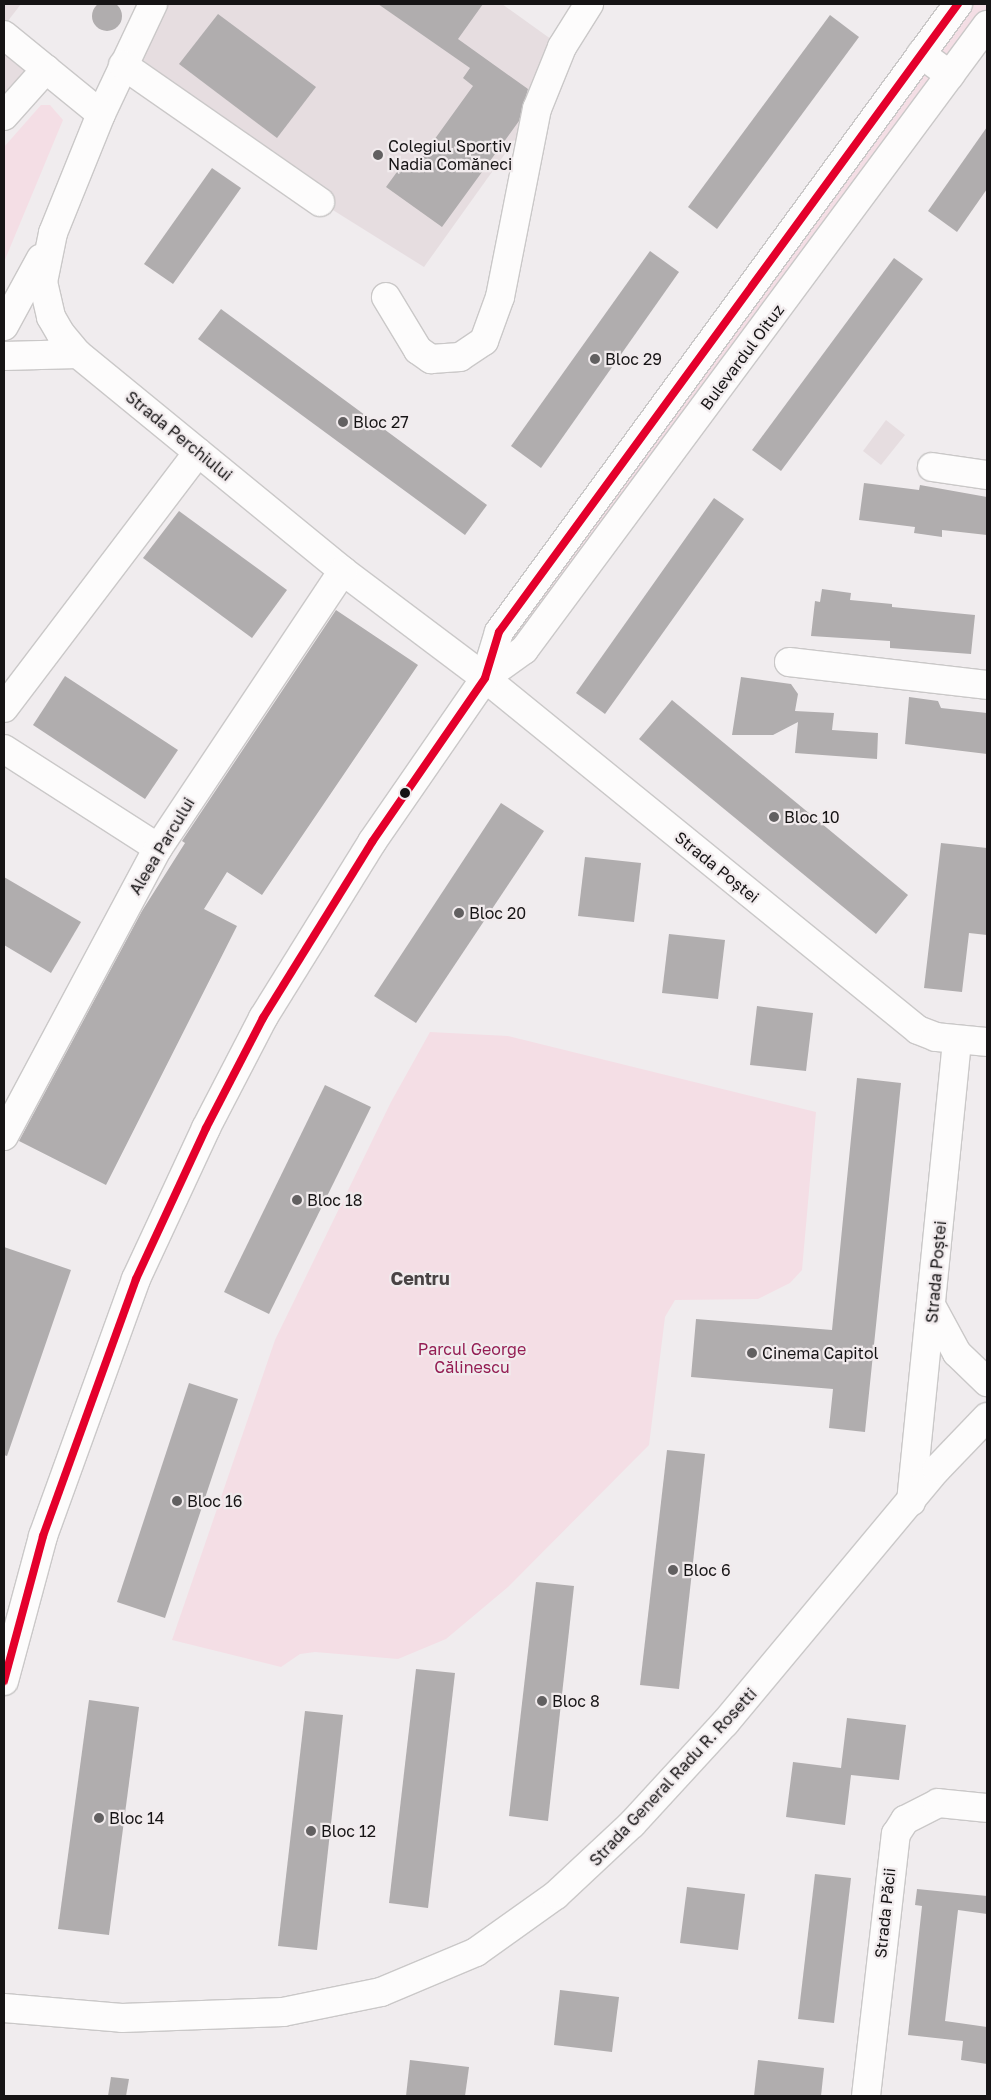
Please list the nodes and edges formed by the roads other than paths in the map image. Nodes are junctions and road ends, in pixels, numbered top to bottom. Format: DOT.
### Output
graph roads {
  1 [pos="153,4"];
  2 [pos="589,4"];
  3 [pos="958,4"];
  4 [pos="987,25"];
  5 [pos="4,35"];
  6 [pos="921,54"];
  7 [pos="123,65"];
  8 [pos="46,69"];
  9 [pos="950,75"];
  10 [pos="101,114"];
  11 [pos="4,116"];
  12 [pos="320,202"];
  13 [pos="52,233"];
  14 [pos="386,297"];
  15 [pos="4,326"];
  16 [pos="78,354"];
  17 [pos="4,356"];
  18 [pos="198,452"];
  19 [pos="932,467"];
  20 [pos="987,475"];
  21 [pos="343,571"];
  22 [pos="789,662"];
  23 [pos="486,678"];
  24 [pos="987,685"];
  25 [pos="4,708"];
  26 [pos="4,749"];
  27 [pos="158,848"];
  28 [pos="957,1041"];
  29 [pos="987,1042"];
  30 [pos="4,1136"];
  31 [pos="932,1307"];
  32 [pos="987,1382"];
  33 [pos="987,1417"];
  34 [pos="911,1503"];
  35 [pos="4,1681"];
  36 [pos="987,1808"];
  37 [pos="4,2008"];
  38 [pos="866,2096"];
  1 -- 7 [label="street, Strada Perchiului"];
  2 -- 14 [label="street"];
  3 -- 6 [label="street, Bulevardul Oituz"];
  4 -- 9 [label="street, Bulevardul Oituz"];
  5 -- 8 [label="street"];
  6 -- 9 [label="street"];
  6 -- 23 [label="street, Bulevardul Oituz"];
  7 -- 10 [label="street, Strada Perchiului"];
  7 -- 12 [label="street"];
  8 -- 10 [label="street"];
  8 -- 11 [label="street"];
  9 -- 23 [label="street, Bulevardul Oituz"];
  10 -- 13 [label="street, Strada Perchiului"];
  13 -- 15 [label="street"];
  13 -- 16 [label="street, Strada Perchiului"];
  16 -- 17 [label="street"];
  16 -- 18 [label="street, Strada Perchiului"];
  18 -- 21 [label="street, Strada Perchiului"];
  18 -- 25 [label="street"];
  19 -- 20 [label="street"];
  21 -- 23 [label="street, Strada Perchiului"];
  21 -- 27 [label="street, Aleea Parcului"];
  22 -- 24 [label="street"];
  23 -- 28 [label="street, Strada Poștei"];
  23 -- 35 [label="street, Bulevardul Oituz"];
  26 -- 27 [label="street"];
  27 -- 30 [label="street, Aleea Parcului"];
  28 -- 29 [label="street, Strada Poștei"];
  28 -- 31 [label="street, Strada Poștei"];
  31 -- 32 [label="street, Strada Poștei"];
  31 -- 34 [label="street, Strada Poștei"];
  33 -- 34 [label="street, Strada General Radu R. Rosetti"];
  34 -- 37 [label="street, Strada General Radu R. Rosetti"];
  36 -- 38 [label="street, Strada Păcii"];
}
